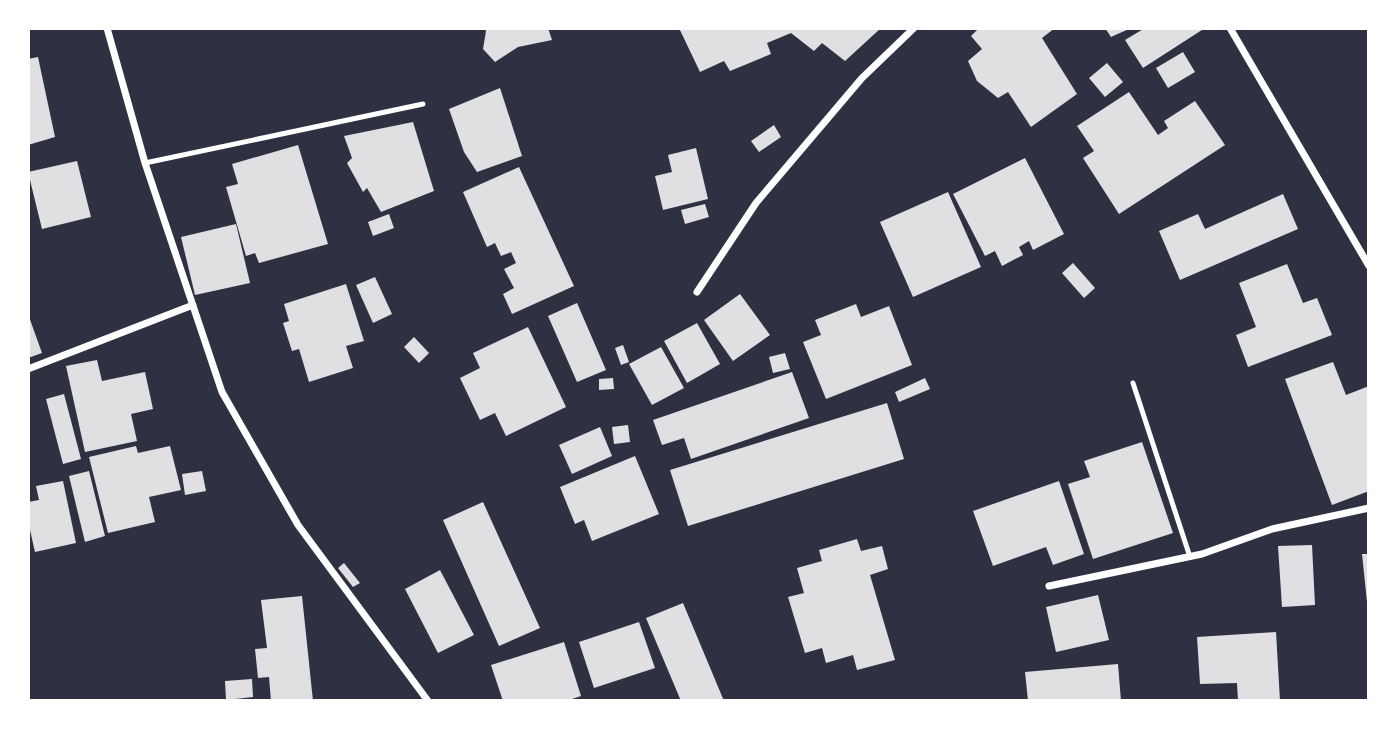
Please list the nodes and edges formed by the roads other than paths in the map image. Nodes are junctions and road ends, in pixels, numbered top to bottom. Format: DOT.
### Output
graph roads {
  1 [pos="107,28"];
  2 [pos="914,28"];
  3 [pos="1230,28"];
  4 [pos="424,104"];
  5 [pos="145,163"];
  6 [pos="1369,266"];
  7 [pos="696,292"];
  8 [pos="193,305"];
  9 [pos="28,369"];
  10 [pos="1133,383"];
  11 [pos="1369,508"];
  12 [pos="1189,557"];
  13 [pos="1049,586"];
  14 [pos="428,701"];
  1 -- 5 [label="street"];
  2 -- 7 [label="street"];
  3 -- 6 [label="street"];
  4 -- 5 [label="lane"];
  5 -- 8 [label="street"];
  8 -- 9 [label="street"];
  8 -- 14 [label="street"];
  10 -- 12 [label="lane"];
  11 -- 12 [label="street"];
  12 -- 13 [label="street"];
}
